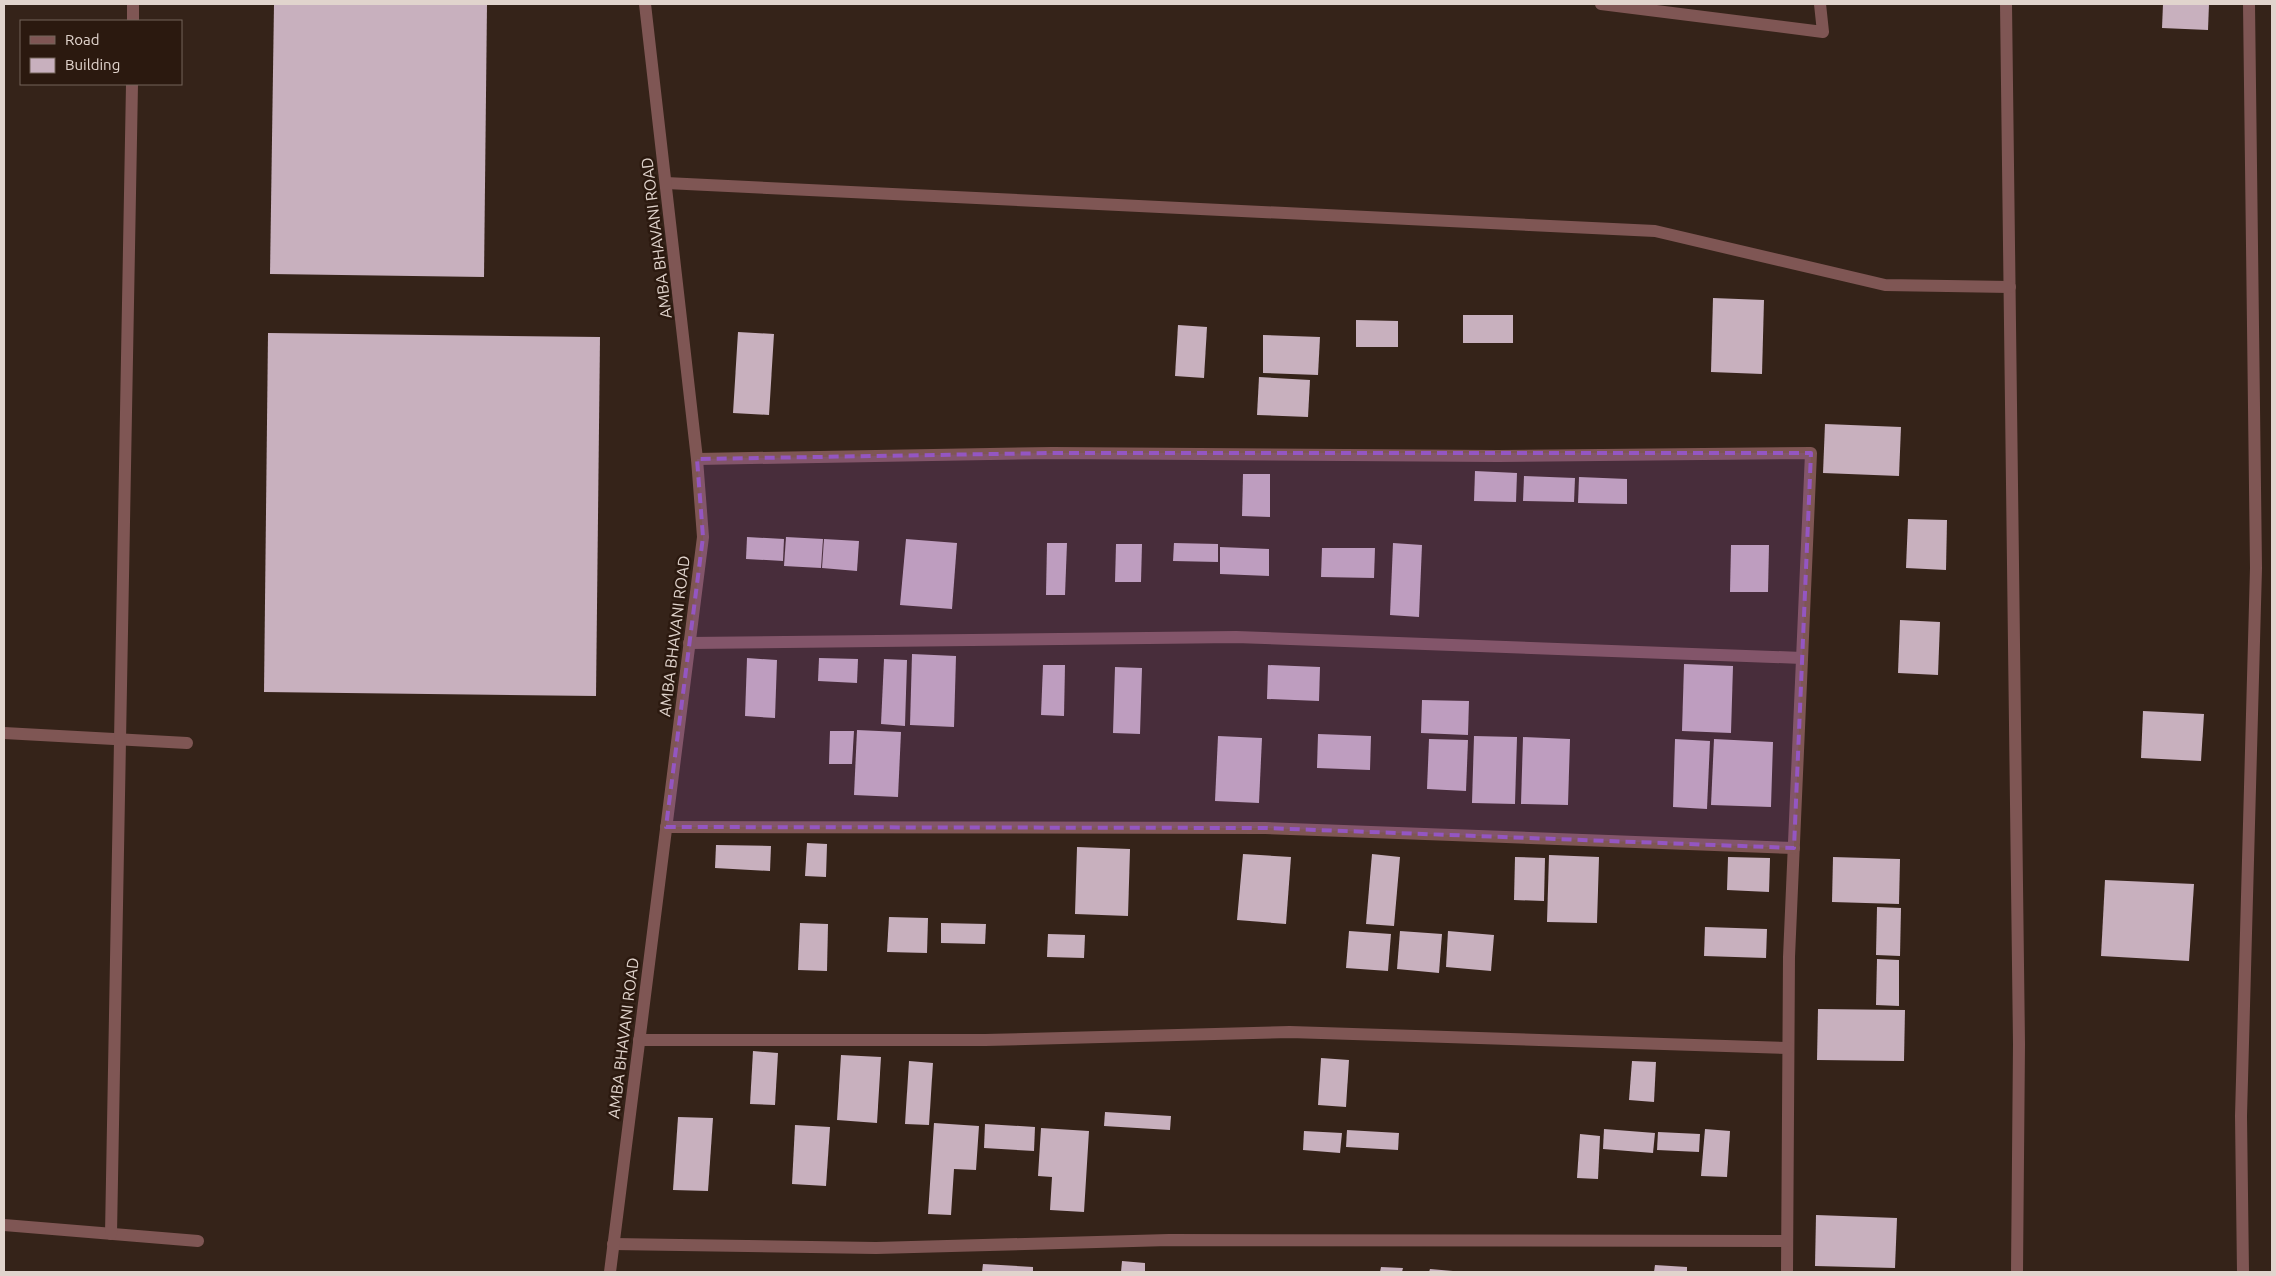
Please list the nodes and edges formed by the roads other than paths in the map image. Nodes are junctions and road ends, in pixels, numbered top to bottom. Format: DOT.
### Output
graph roads {
  1 [pos="133,4"];
  2 [pos="645,4"];
  3 [pos="1601,4"];
  4 [pos="1820,4"];
  5 [pos="2006,4"];
  6 [pos="2249,4"];
  7 [pos="133,20"];
  8 [pos="132,85"];
  9 [pos="666,183"];
  10 [pos="2010,287"];
  11 [pos="697,459"];
  12 [pos="689,643"];
  13 [pos="1802,658"];
  14 [pos="4,734"];
  15 [pos="120,739"];
  16 [pos="187,743"];
  17 [pos="666,827"];
  18 [pos="1794,848"];
  19 [pos="639,1040"];
  20 [pos="1788,1048"];
  21 [pos="4,1225"];
  22 [pos="111,1234"];
  23 [pos="198,1241"];
  24 [pos="1787,1241"];
  25 [pos="613,1244"];
  26 [pos="610,1272"];
  27 [pos="1787,1272"];
  28 [pos="2017,1272"];
  29 [pos="2243,1272"];
  1 -- 7 [label="street"];
  2 -- 9 [label="street, AMBA BHAVANI ROAD"];
  3 -- 4 [label="street"];
  5 -- 10 [label="street"];
  6 -- 29 [label="street"];
  8 -- 15 [label="street"];
  9 -- 10 [label="street"];
  9 -- 11 [label="street, AMBA BHAVANI ROAD"];
  10 -- 28 [label="street"];
  11 -- 12 [label="street, AMBA BHAVANI ROAD"];
  11 -- 13 [label="street"];
  12 -- 13 [label="street"];
  12 -- 17 [label="street, AMBA BHAVANI ROAD"];
  13 -- 18 [label="street"];
  14 -- 15 [label="street"];
  15 -- 16 [label="street"];
  15 -- 22 [label="street"];
  17 -- 18 [label="street"];
  17 -- 19 [label="street, AMBA BHAVANI ROAD"];
  18 -- 20 [label="street"];
  19 -- 20 [label="street"];
  19 -- 25 [label="street, AMBA BHAVANI ROAD"];
  20 -- 24 [label="street"];
  21 -- 22 [label="street"];
  22 -- 23 [label="street"];
  24 -- 25 [label="street"];
  24 -- 27 [label="street"];
  25 -- 26 [label="street, AMBA BHAVANI ROAD"];
}
